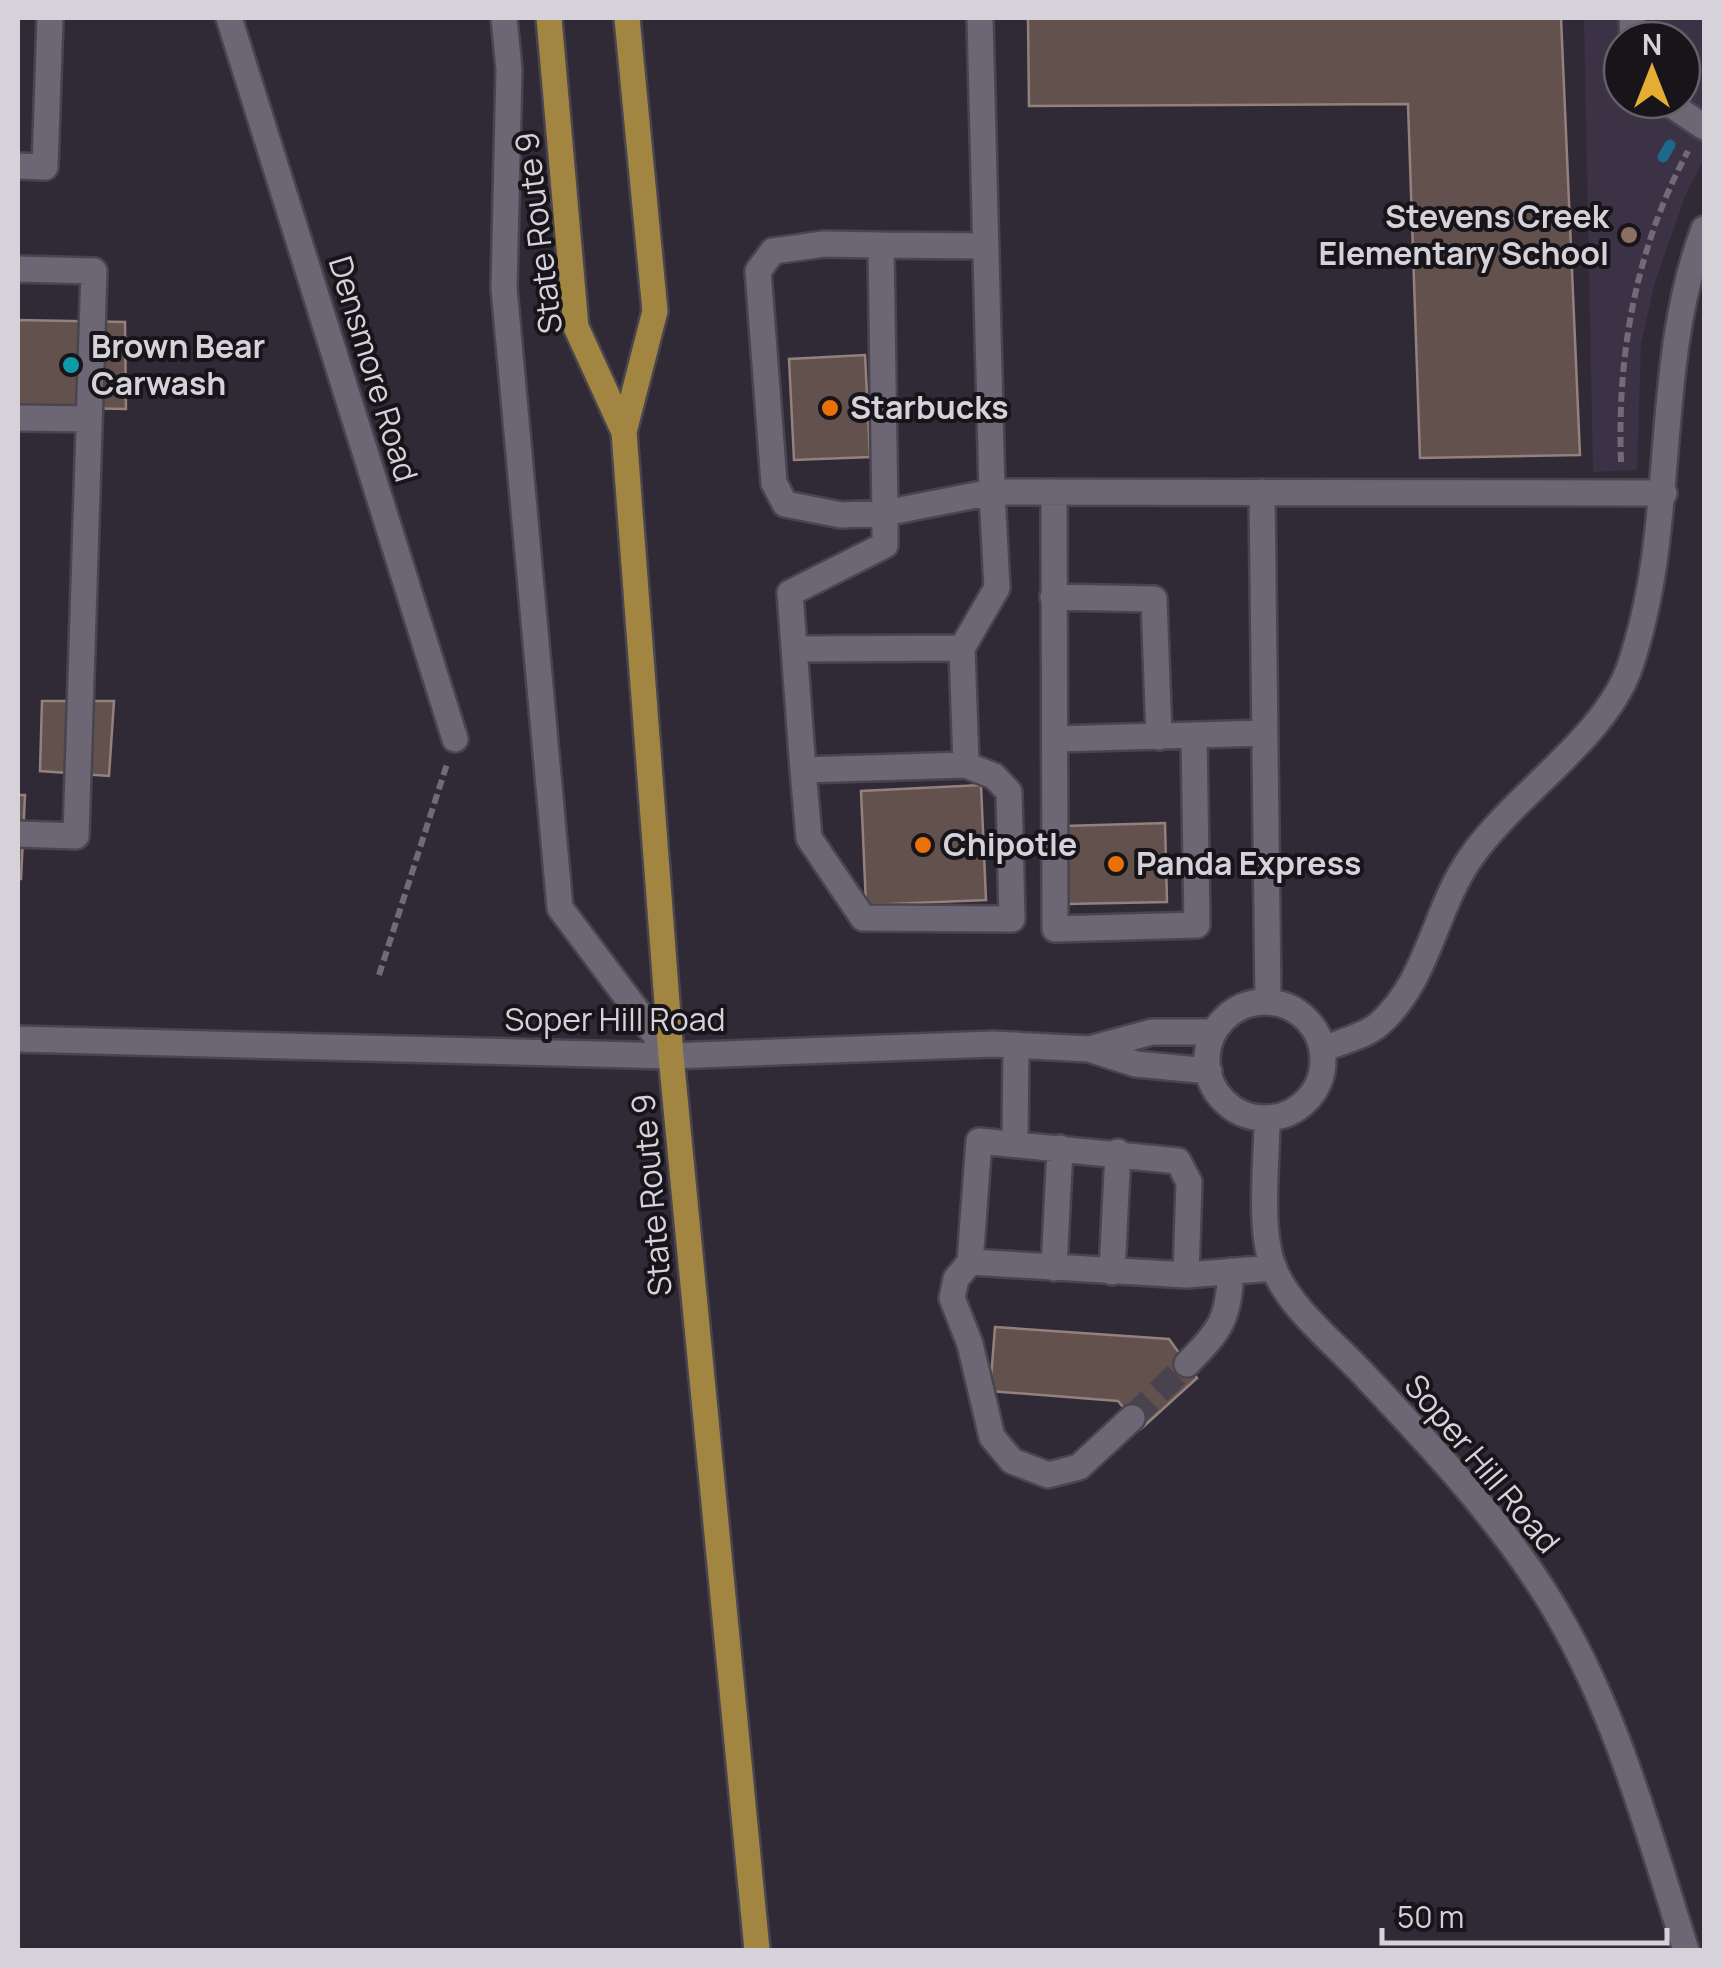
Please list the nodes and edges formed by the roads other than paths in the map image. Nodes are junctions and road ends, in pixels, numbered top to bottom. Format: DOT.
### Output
graph roads {
  1 [pos="50,18"];
  2 [pos="229,18"];
  3 [pos="504,18"];
  4 [pos="550,18"];
  5 [pos="627,18"];
  6 [pos="980,18"];
  7 [pos="18,166"];
  8 [pos="1704,229"];
  9 [pos="881,245"];
  10 [pos="985,246"];
  11 [pos="18,269"];
  12 [pos="18,418"];
  13 [pos="89,418"];
  14 [pos="624,432"];
  15 [pos="992,492"];
  16 [pos="1054,492"];
  17 [pos="1262,492"];
  18 [pos="1664,493"];
  19 [pos="885,513"];
  20 [pos="1054,597"];
  21 [pos="962,648"];
  22 [pos="794,649"];
  23 [pos="1265,733"];
  24 [pos="1194,736"];
  25 [pos="1158,737"];
  26 [pos="454,739"];
  27 [pos="1056,739"];
  28 [pos="966,765"];
  29 [pos="803,770"];
  30 [pos="18,834"];
  31 [pos="1268,1001"];
  32 [pos="1214,1032"];
  33 [pos="18,1039"];
  34 [pos="1016,1046"];
  35 [pos="1090,1049"];
  36 [pos="1323,1049"];
  37 [pos="672,1056"];
  38 [pos="1209,1071"];
  39 [pos="1266,1119"];
  40 [pos="1015,1144"];
  41 [pos="1060,1148"];
  42 [pos="1118,1152"];
  43 [pos="970,1262"];
  44 [pos="1054,1268"];
  45 [pos="1274,1268"];
  46 [pos="1231,1271"];
  47 [pos="1112,1272"];
  48 [pos="1186,1275"];
  49 [pos="1187,1364"];
  50 [pos="1132,1418"];
  51 [pos="757,1950"];
  52 [pos="1686,1950"];
  1 -- 7 [label="street"];
  2 -- 26 [label="street, Densmore Road"];
  3 -- 37 [label="street"];
  4 -- 14 [label="main road, State Route 9"];
  5 -- 14 [label="main road, State Route 9"];
  6 -- 10 [label="street"];
  8 -- 18 [label="street"];
  9 -- 10 [label="street"];
  9 -- 19 [label="street"];
  9 -- 19 [label="street"];
  10 -- 15 [label="street"];
  11 -- 13 [label="street"];
  12 -- 13 [label="street"];
  13 -- 30 [label="street"];
  14 -- 37 [label="main road, State Route 9"];
  15 -- 16 [label="street"];
  15 -- 19 [label="street"];
  15 -- 21 [label="street"];
  16 -- 17 [label="street"];
  16 -- 20 [label="street"];
  17 -- 18 [label="street"];
  17 -- 23 [label="street"];
  18 -- 36 [label="street"];
  19 -- 22 [label="street"];
  20 -- 25 [label="street"];
  20 -- 27 [label="street"];
  21 -- 22 [label="street"];
  21 -- 28 [label="street"];
  22 -- 29 [label="street"];
  23 -- 24 [label="street"];
  23 -- 31 [label="street"];
  24 -- 25 [label="street"];
  24 -- 27 [label="street"];
  25 -- 27 [label="street"];
  28 -- 29 [label="street"];
  28 -- 29 [label="street"];
  31 -- 32 [label="street"];
  31 -- 36 [label="street"];
  32 -- 35 [label="street"];
  32 -- 38 [label="street"];
  33 -- 37 [label="street, Soper Hill Road"];
  34 -- 35 [label="street, Soper Hill Road"];
  34 -- 37 [label="street, Soper Hill Road"];
  34 -- 40 [label="street"];
  35 -- 38 [label="street, Soper Hill Road"];
  36 -- 39 [label="street"];
  37 -- 51 [label="main road, State Route 9"];
  38 -- 39 [label="street"];
  39 -- 45 [label="street"];
  40 -- 41 [label="street"];
  40 -- 43 [label="street"];
  41 -- 42 [label="street"];
  41 -- 44 [label="street"];
  42 -- 47 [label="street"];
  42 -- 48 [label="street"];
  43 -- 44 [label="street"];
  43 -- 50 [label="street"];
  44 -- 47 [label="street"];
  45 -- 46 [label="street"];
  45 -- 52 [label="street, Soper Hill Road"];
  46 -- 48 [label="street"];
  46 -- 49 [label="street"];
  47 -- 48 [label="street"];
}
